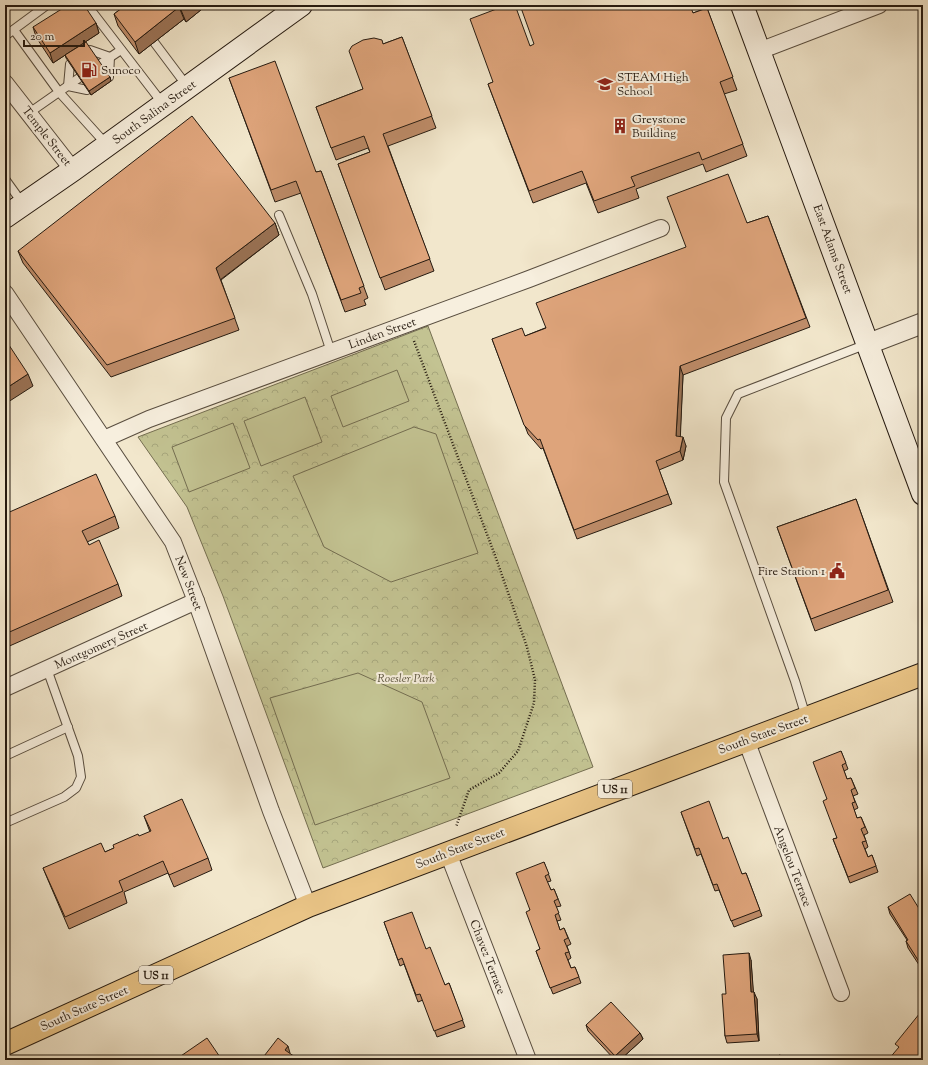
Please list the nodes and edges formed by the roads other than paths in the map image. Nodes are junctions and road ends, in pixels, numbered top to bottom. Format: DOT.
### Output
graph roads {
  1 [pos="47,5"];
  2 [pos="87,5"];
  3 [pos="301,5"];
  4 [pos="742,5"];
  5 [pos="879,5"];
  6 [pos="14,30"];
  7 [pos="5,36"];
  8 [pos="154,42"];
  9 [pos="90,50"];
  10 [pos="121,50"];
  11 [pos="759,51"];
  12 [pos="110,57"];
  13 [pos="70,64"];
  14 [pos="100,64"];
  15 [pos="109,77"];
  16 [pos="79,78"];
  17 [pos="5,83"];
  18 [pos="68,86"];
  19 [pos="188,87"];
  20 [pos="87,90"];
  21 [pos="59,92"];
  22 [pos="163,105"];
  23 [pos="29,113"];
  24 [pos="107,145"];
  25 [pos="73,170"];
  26 [pos="5,179"];
  27 [pos="23,204"];
  28 [pos="279,215"];
  29 [pos="5,217"];
  30 [pos="661,228"];
  31 [pos="5,293"];
  32 [pos="923,322"];
  33 [pos="868,344"];
  34 [pos="331,352"];
  35 [pos="104,439"];
  36 [pos="923,494"];
  37 [pos="196,602"];
  38 [pos="47,669"];
  39 [pos="923,674"];
  40 [pos="5,688"];
  41 [pos="807,718"];
  42 [pos="68,727"];
  43 [pos="746,740"];
  44 [pos="5,756"];
  45 [pos="5,823"];
  46 [pos="448,853"];
  47 [pos="308,906"];
  48 [pos="841,993"];
  49 [pos="5,1044"];
  50 [pos="528,1060"];
  1 -- 6 [label="lane"];
  2 -- 10 [label="lane"];
  3 -- 19 [label="main road, South Salina Street"];
  4 -- 11 [label="main road, East Adams Street"];
  5 -- 11 [label="street"];
  6 -- 7 [label="lane"];
  6 -- 21 [label="lane"];
  8 -- 19 [label="lane"];
  9 -- 12 [label="lane"];
  10 -- 12 [label="lane"];
  10 -- 22 [label="lane"];
  11 -- 33 [label="main road, East Adams Street"];
  12 -- 14 [label="lane"];
  12 -- 15 [label="lane"];
  13 -- 18 [label="lane"];
  16 -- 18 [label="lane"];
  17 -- 23 [label="street, Temple Street"];
  18 -- 20 [label="lane"];
  18 -- 21 [label="lane"];
  19 -- 22 [label="main road, South Salina Street"];
  21 -- 23 [label="lane"];
  21 -- 24 [label="lane"];
  22 -- 24 [label="main road, South Salina Street"];
  23 -- 25 [label="street, Temple Street"];
  24 -- 25 [label="main road, South Salina Street"];
  25 -- 27 [label="main road, South Salina Street"];
  26 -- 27 [label="lane"];
  27 -- 29 [label="main road, South Salina Street"];
  28 -- 34 [label="lane"];
  30 -- 34 [label="street, Linden Street"];
  31 -- 35 [label="street, New Street"];
  32 -- 33 [label="street"];
  33 -- 36 [label="main road, East Adams Street"];
  33 -- 41 [label="lane"];
  34 -- 35 [label="street, Linden Street"];
  35 -- 37 [label="street, New Street"];
  37 -- 38 [label="street, Montgomery Street"];
  37 -- 47 [label="street, New Street"];
  38 -- 40 [label="street, Montgomery Street"];
  38 -- 42 [label="lane"];
  39 -- 41 [label="main road, South State Street / US 11"];
  41 -- 43 [label="main road, South State Street / US 11"];
  42 -- 44 [label="lane"];
  42 -- 45 [label="lane"];
  43 -- 46 [label="main road, South State Street / US 11"];
  43 -- 48 [label="street, Angelou Terrace"];
  46 -- 47 [label="main road, South State Street / US 11"];
  46 -- 50 [label="street, Chavez Terrace"];
  47 -- 49 [label="main road, South State Street / US 11"];
}
